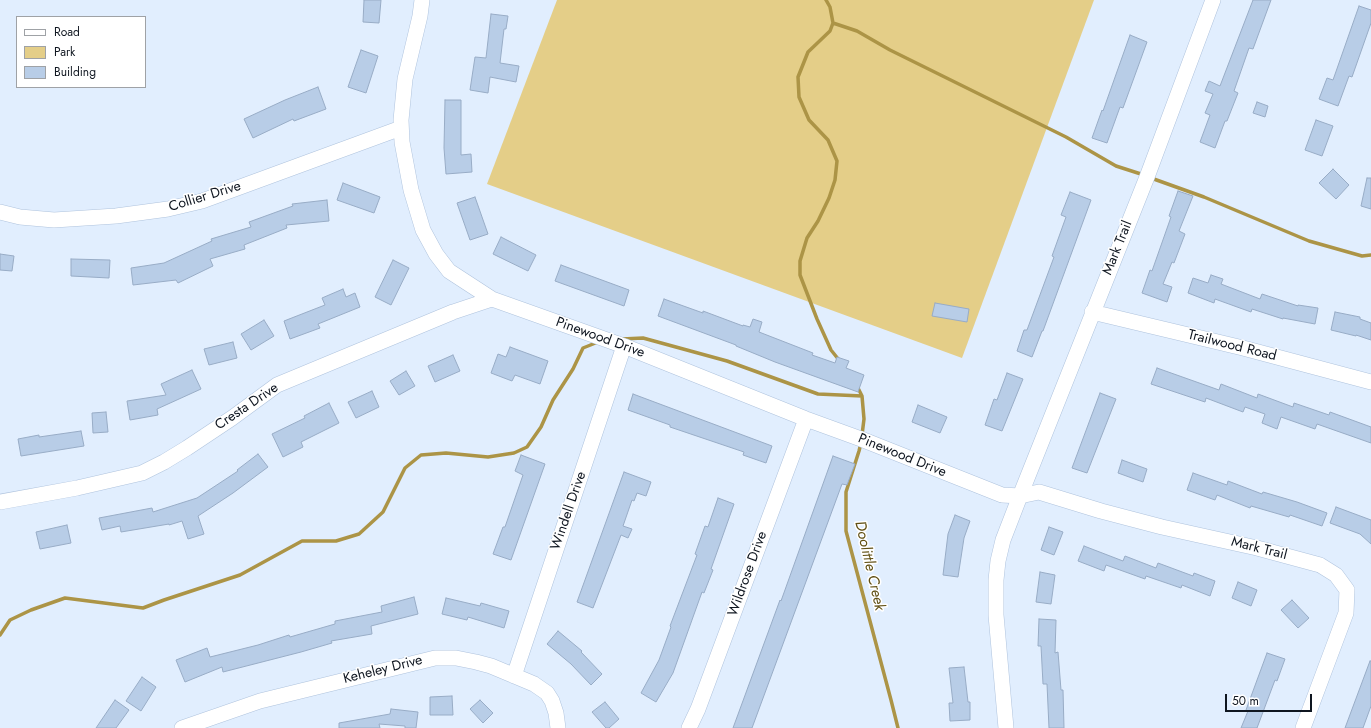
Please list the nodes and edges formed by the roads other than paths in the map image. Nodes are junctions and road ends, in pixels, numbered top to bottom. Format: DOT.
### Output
graph roads {
  1 [pos="422,0"];
  2 [pos="1213,0"];
  3 [pos="401,128"];
  4 [pos="0,212"];
  5 [pos="492,299"];
  6 [pos="1092,312"];
  7 [pos="624,346"];
  8 [pos="1371,382"];
  9 [pos="806,420"];
  10 [pos="1020,496"];
  11 [pos="0,502"];
  12 [pos="514,676"];
  13 [pos="182,728"];
  14 [pos="558,728"];
  15 [pos="689,728"];
  16 [pos="1006,728"];
  17 [pos="1303,728"];
  1 -- 3 [label="street, Pinewood Drive"];
  2 -- 6 [label="street, Mark Trail"];
  3 -- 4 [label="street, Collier Drive"];
  3 -- 5 [label="street, Pinewood Drive"];
  5 -- 7 [label="street, Pinewood Drive"];
  5 -- 11 [label="street, Cresta Drive"];
  6 -- 8 [label="street, Trailwood Road"];
  6 -- 10 [label="street, Mark Trail"];
  7 -- 9 [label="street, Pinewood Drive"];
  7 -- 12 [label="street, Windell Drive"];
  9 -- 10 [label="street, Pinewood Drive"];
  9 -- 15 [label="street, Wildrose Drive"];
  10 -- 16 [label="street, Mark Trail"];
  10 -- 17 [label="street, Mark Trail"];
  12 -- 13 [label="street, Keheley Drive"];
  12 -- 14 [label="street, Keheley Drive"];
}
